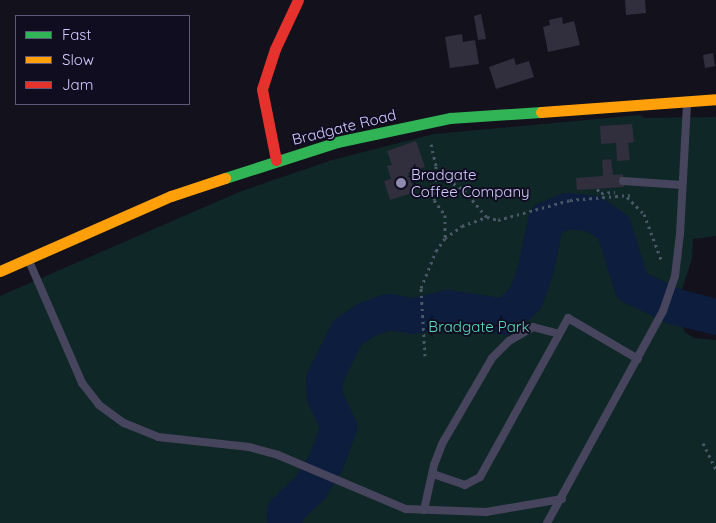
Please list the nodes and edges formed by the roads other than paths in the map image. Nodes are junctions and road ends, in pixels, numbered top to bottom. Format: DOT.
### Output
graph roads {
  1 [pos="298,0"];
  2 [pos="716,99"];
  3 [pos="687,102"];
  4 [pos="276,160"];
  5 [pos="623,181"];
  6 [pos="682,185"];
  7 [pos="28,258"];
  8 [pos="0,270"];
  9 [pos="559,334"];
  10 [pos="638,359"];
  11 [pos="433,474"];
  12 [pos="562,499"];
  13 [pos="424,510"];
  14 [pos="547,523"];
  1 -- 4 [label="street"];
  2 -- 3 [label="street, Bradgate Road"];
  3 -- 4 [label="street, Bradgate Road"];
  3 -- 6 [label="lane"];
  4 -- 7 [label="street, Bradgate Road"];
  5 -- 6 [label="lane"];
  6 -- 10 [label="lane"];
  7 -- 8 [label="street, Bradgate Road"];
  7 -- 13 [label="lane"];
  9 -- 10 [label="lane"];
  9 -- 11 [label="lane"];
  9 -- 11 [label="lane"];
  10 -- 12 [label="lane"];
  11 -- 13 [label="lane"];
  12 -- 13 [label="lane"];
  12 -- 14 [label="lane"];
}
